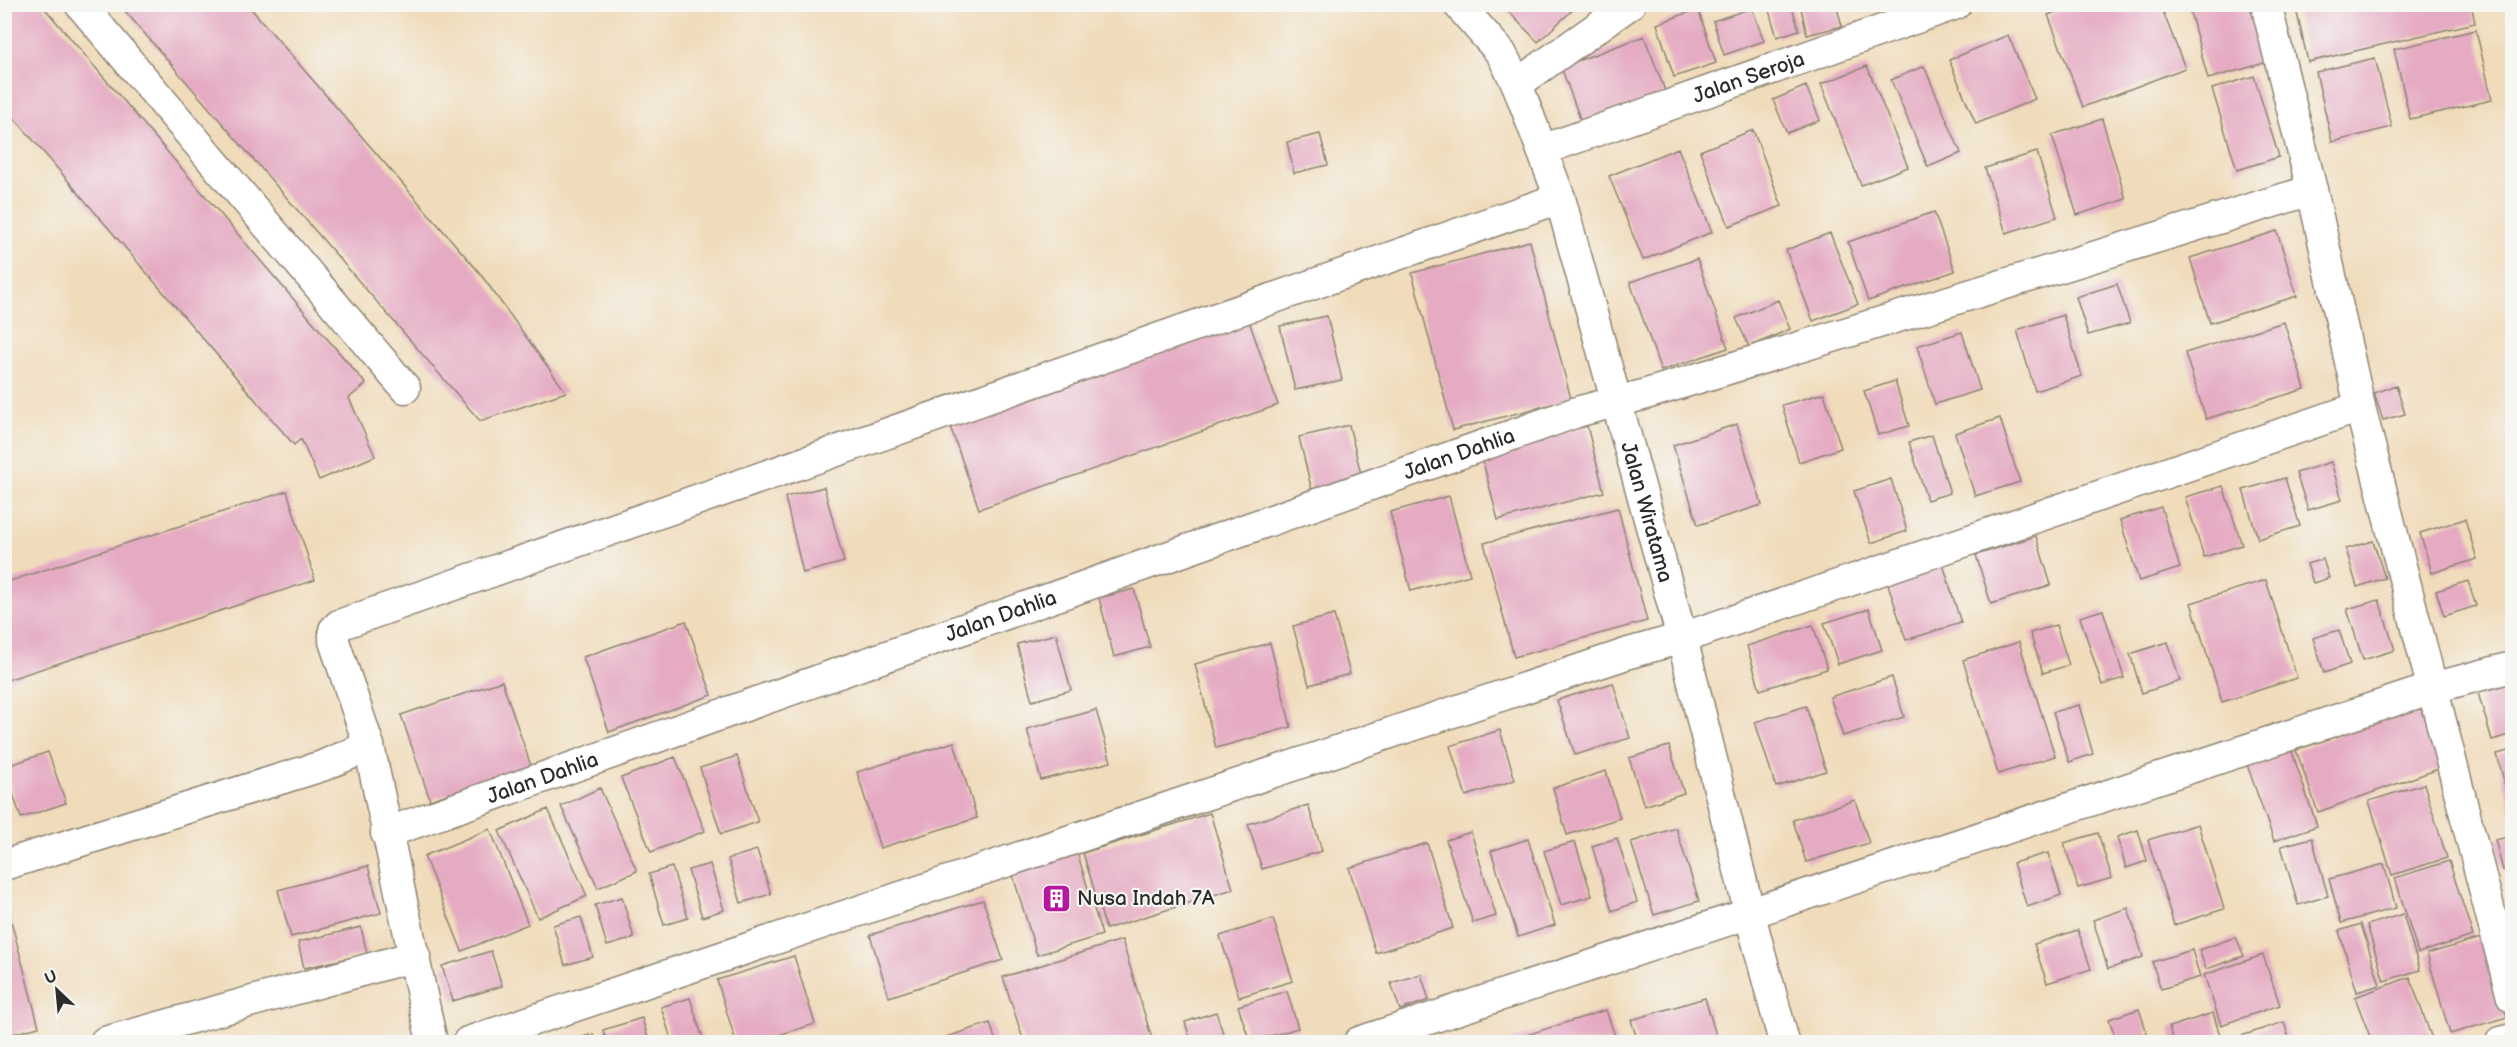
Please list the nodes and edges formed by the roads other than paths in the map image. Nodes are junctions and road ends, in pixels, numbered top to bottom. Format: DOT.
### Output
graph roads {
  1 [pos="80,4"];
  2 [pos="1458,4"];
  3 [pos="1630,4"];
  4 [pos="1956,4"];
  5 [pos="2266,4"];
  6 [pos="1517,84"];
  7 [pos="1542,150"];
  8 [pos="2312,190"];
  9 [pos="1560,198"];
  10 [pos="405,388"];
  11 [pos="1616,401"];
  12 [pos="2360,407"];
  13 [pos="1682,638"];
  14 [pos="2512,667"];
  15 [pos="2433,688"];
  16 [pos="369,746"];
  17 [pos="386,833"];
  18 [pos="4,865"];
  19 [pos="1750,915"];
  20 [pos="415,956"];
  21 [pos="2512,997"];
  22 [pos="2512,1039"];
  23 [pos="105,1042"];
  24 [pos="432,1042"];
  25 [pos="468,1042"];
  26 [pos="1359,1042"];
  27 [pos="1784,1042"];
  28 [pos="2500,1042"];
  1 -- 10 [label="street"];
  2 -- 6 [label="street, Jalan Wiratama"];
  3 -- 6 [label="street"];
  4 -- 7 [label="street, Jalan Seroja"];
  5 -- 8 [label="street"];
  6 -- 7 [label="street, Jalan Wiratama"];
  7 -- 9 [label="street, Jalan Wiratama"];
  8 -- 11 [label="street, Jalan Dahlia"];
  8 -- 12 [label="street"];
  9 -- 11 [label="street, Jalan Wiratama"];
  9 -- 16 [label="street"];
  11 -- 13 [label="street, Jalan Wiratama"];
  11 -- 17 [label="street, Jalan Dahlia"];
  12 -- 13 [label="street"];
  12 -- 15 [label="street"];
  13 -- 19 [label="street, Jalan Wiratama"];
  13 -- 25 [label="street"];
  14 -- 15 [label="street"];
  15 -- 19 [label="street"];
  15 -- 21 [label="street"];
  16 -- 17 [label="street"];
  16 -- 18 [label="street"];
  17 -- 20 [label="street"];
  19 -- 26 [label="street"];
  19 -- 27 [label="street, Jalan Wiratama"];
  20 -- 23 [label="street"];
  20 -- 24 [label="street"];
  22 -- 28 [label="street"];
}
